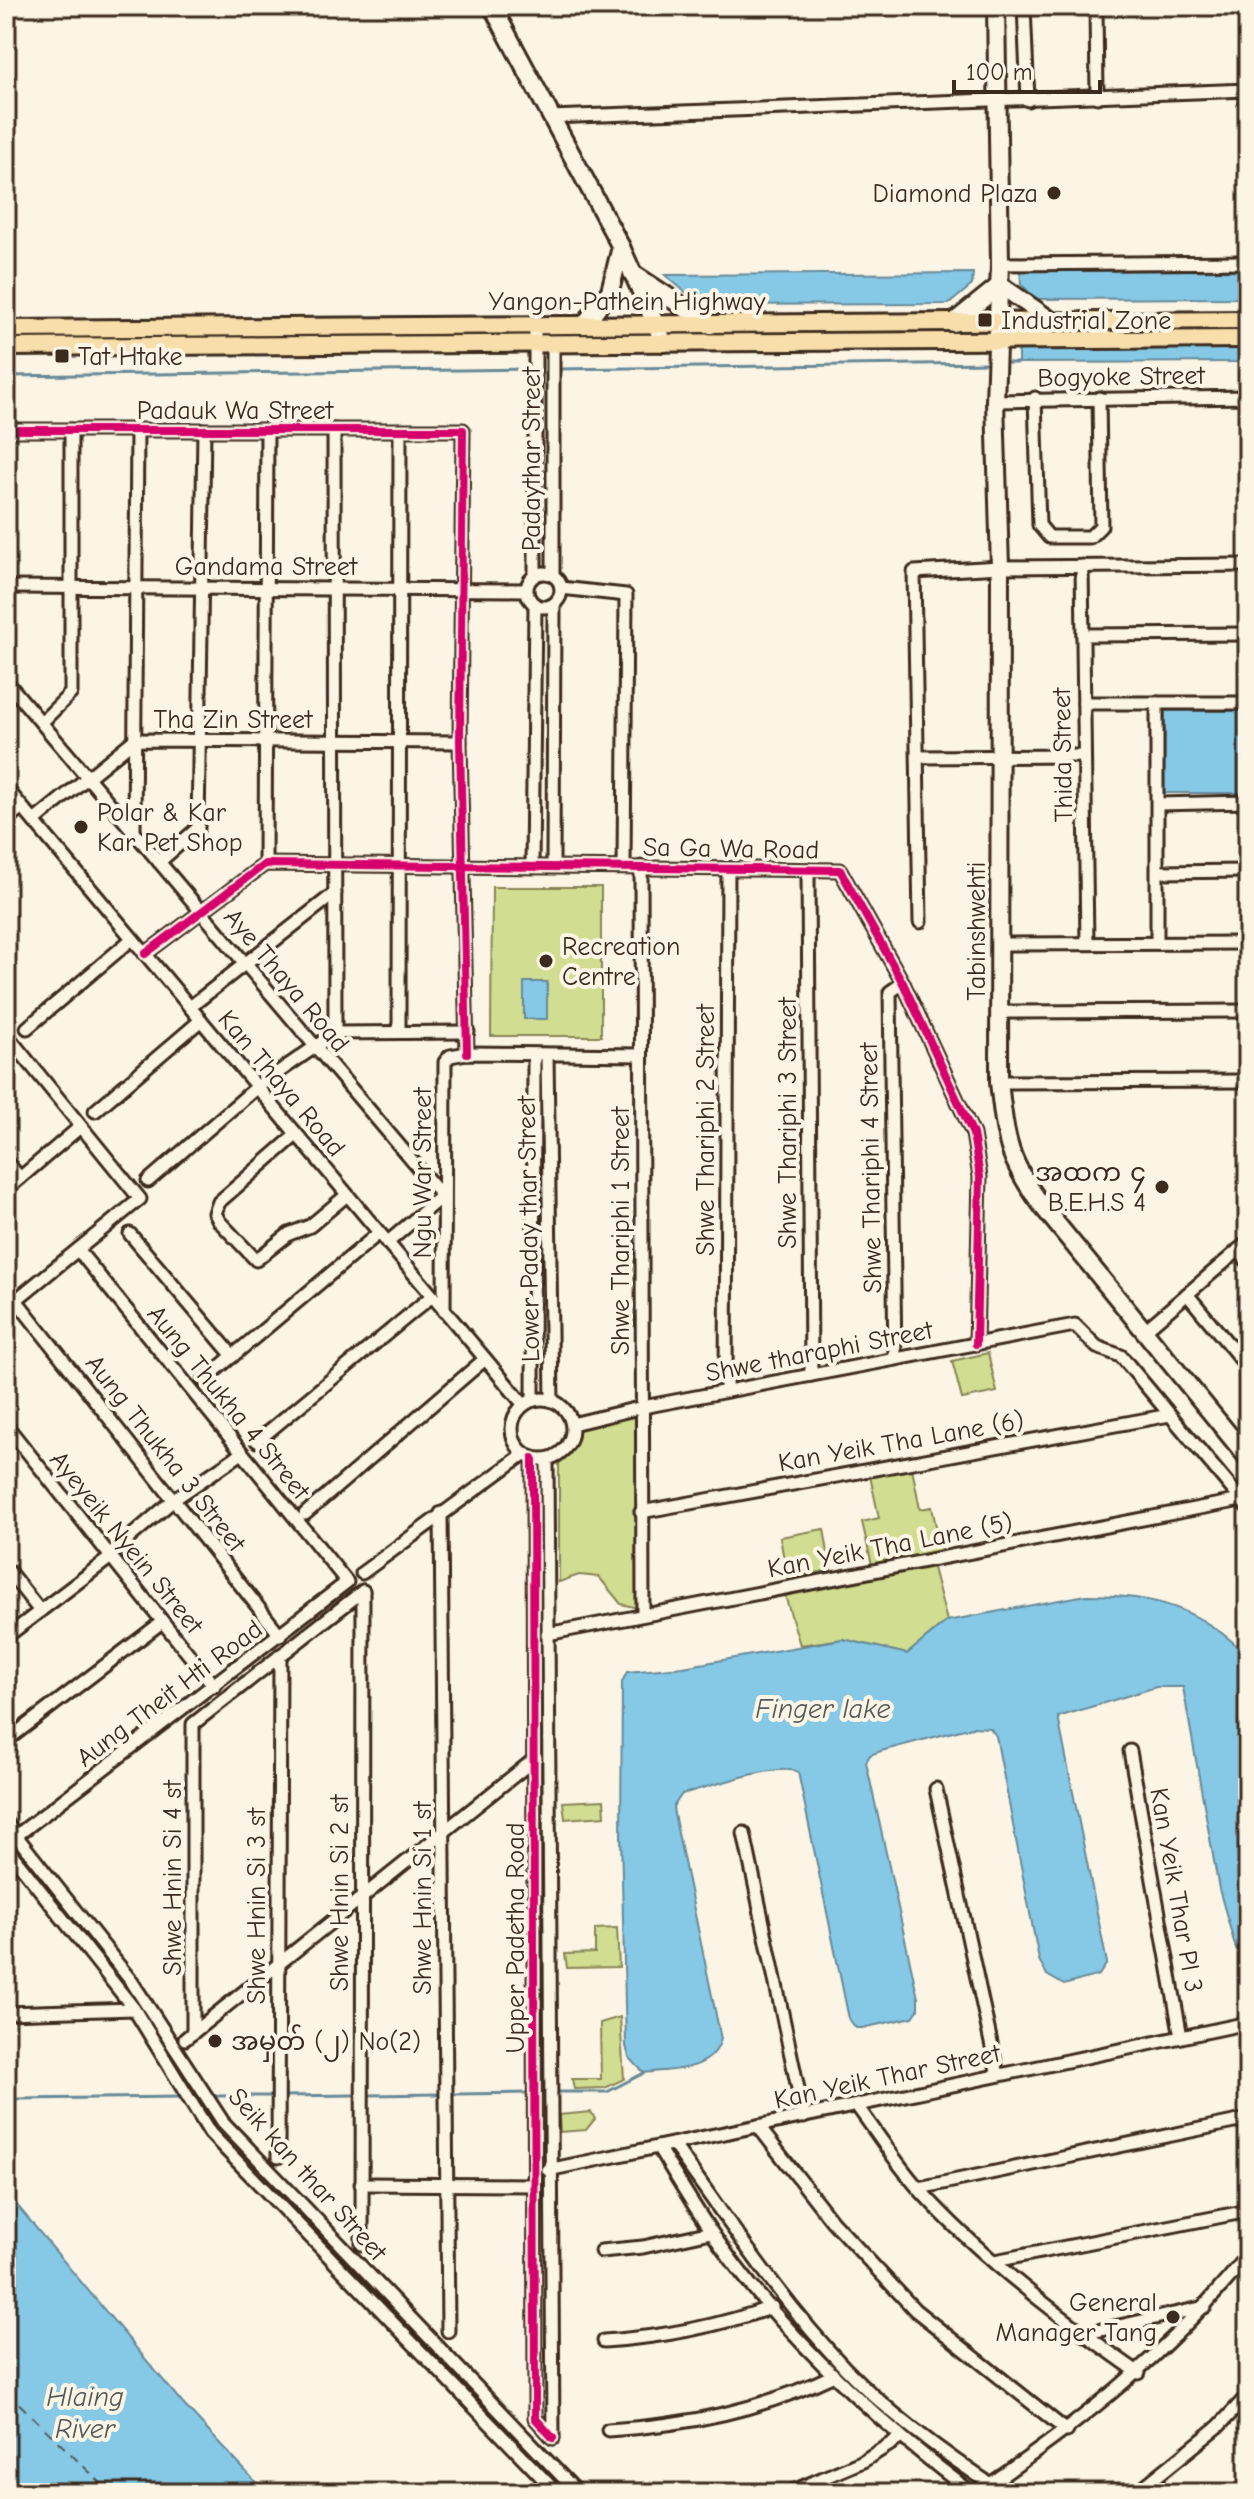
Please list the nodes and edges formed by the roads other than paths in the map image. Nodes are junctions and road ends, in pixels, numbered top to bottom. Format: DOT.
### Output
graph roads {
  1 [pos="492,6"];
  2 [pos="996,6"];
  3 [pos="1024,6"];
  4 [pos="1096,6"];
  5 [pos="1248,90"];
  6 [pos="1097,97"];
  7 [pos="1028,100"];
  8 [pos="997,101"];
  9 [pos="551,117"];
  10 [pos="621,247"];
  11 [pos="1248,262"];
  12 [pos="1000,264"];
  13 [pos="631,272"];
  14 [pos="1000,285"];
  15 [pos="1049,319"];
  16 [pos="999,320"];
  17 [pos="1248,320"];
  18 [pos="953,323"];
  19 [pos="656,324"];
  20 [pos="535,325"];
  21 [pos="584,325"];
  22 [pos="711,325"];
  23 [pos="6,329"];
  24 [pos="1248,339"];
  25 [pos="998,340"];
  26 [pos="535,343"];
  27 [pos="553,343"];
  28 [pos="664,343"];
  29 [pos="6,347"];
  30 [pos="1248,397"];
  31 [pos="1035,398"];
  32 [pos="1099,398"];
  33 [pos="995,401"];
  34 [pos="6,430"];
  35 [pos="71,430"];
  36 [pos="137,430"];
  37 [pos="204,430"];
  38 [pos="267,430"];
  39 [pos="334,430"];
  40 [pos="400,430"];
  41 [pos="1248,565"];
  42 [pos="1082,566"];
  43 [pos="1000,567"];
  44 [pos="535,575"];
  45 [pos="553,575"];
  46 [pos="6,587"];
  47 [pos="72,587"];
  48 [pos="135,587"];
  49 [pos="203,588"];
  50 [pos="266,588"];
  51 [pos="561,588"];
  52 [pos="334,589"];
  53 [pos="400,589"];
  54 [pos="461,589"];
  55 [pos="526,590"];
  56 [pos="554,605"];
  57 [pos="535,606"];
  58 [pos="1248,634"];
  59 [pos="1083,635"];
  60 [pos="6,681"];
  61 [pos="1084,703"];
  62 [pos="1157,703"];
  63 [pos="1248,703"];
  64 [pos="42,722"];
  65 [pos="134,740"];
  66 [pos="200,740"];
  67 [pos="265,741"];
  68 [pos="334,741"];
  69 [pos="400,742"];
  70 [pos="460,742"];
  71 [pos="1084,756"];
  72 [pos="918,757"];
  73 [pos="1000,757"];
  74 [pos="87,775"];
  75 [pos="6,789"];
  76 [pos="1248,802"];
  77 [pos="1158,804"];
  78 [pos="22,807"];
  79 [pos="6,820"];
  80 [pos="34,821"];
  81 [pos="134,833"];
  82 [pos="159,862"];
  83 [pos="265,864"];
  84 [pos="335,865"];
  85 [pos="400,865"];
  86 [pos="532,866"];
  87 [pos="553,866"];
  88 [pos="464,867"];
  89 [pos="624,867"];
  90 [pos="641,867"];
  91 [pos="728,868"];
  92 [pos="808,870"];
  93 [pos="1248,871"];
  94 [pos="1158,872"];
  95 [pos="335,893"];
  96 [pos="201,912"];
  97 [pos="920,922"];
  98 [pos="132,939"];
  99 [pos="1087,943"];
  100 [pos="1157,943"];
  101 [pos="1248,943"];
  102 [pos="999,944"];
  103 [pos="145,954"];
  104 [pos="246,963"];
  105 [pos="903,983"];
  106 [pos="190,1007"];
  107 [pos="1248,1011"];
  108 [pos="999,1012"];
  109 [pos="201,1020"];
  110 [pos="27,1028"];
  111 [pos="399,1031"];
  112 [pos="468,1032"];
  113 [pos="335,1033"];
  114 [pos="6,1034"];
  115 [pos="313,1046"];
  116 [pos="467,1053"];
  117 [pos="640,1055"];
  118 [pos="534,1056"];
  119 [pos="547,1056"];
  120 [pos="1248,1081"];
  121 [pos="999,1082"];
  122 [pos="257,1087"];
  123 [pos="95,1111"];
  124 [pos="80,1127"];
  125 [pos="296,1135"];
  126 [pos="6,1161"];
  127 [pos="20,1178"];
  128 [pos="148,1181"];
  129 [pos="6,1190"];
  130 [pos="347,1195"];
  131 [pos="442,1196"];
  132 [pos="130,1234"];
  133 [pos="383,1238"];
  134 [pos="1248,1242"];
  135 [pos="78,1250"];
  136 [pos="1238,1250"];
  137 [pos="1248,1262"];
  138 [pos="1187,1294"];
  139 [pos="432,1296"];
  140 [pos="11,1304"];
  141 [pos="444,1311"];
  142 [pos="1143,1332"];
  143 [pos="976,1344"];
  144 [pos="233,1356"];
  145 [pos="485,1359"];
  146 [pos="895,1359"];
  147 [pos="1248,1368"];
  148 [pos="811,1375"];
  149 [pos="204,1380"];
  150 [pos="726,1391"];
  151 [pos="552,1401"];
  152 [pos="529,1403"];
  153 [pos="643,1407"];
  154 [pos="1170,1415"];
  155 [pos="572,1424"];
  156 [pos="6,1425"];
  157 [pos="257,1441"];
  158 [pos="242,1453"];
  159 [pos="528,1456"];
  160 [pos="1248,1458"];
  161 [pos="547,1459"];
  162 [pos="176,1498"];
  163 [pos="1245,1504"];
  164 [pos="641,1512"];
  165 [pos="441,1513"];
  166 [pos="305,1514"];
  167 [pos="110,1556"];
  168 [pos="6,1568"];
  169 [pos="362,1573"];
  170 [pos="347,1582"];
  171 [pos="40,1611"];
  172 [pos="643,1615"];
  173 [pos="162,1622"];
  174 [pos="547,1634"];
  175 [pos="280,1635"];
  176 [pos="6,1637"];
  177 [pos="280,1655"];
  178 [pos="214,1686"];
  179 [pos="6,1741"];
  180 [pos="550,1748"];
  181 [pos="1130,1751"];
  182 [pos="534,1760"];
  183 [pos="936,1789"];
  184 [pos="6,1823"];
  185 [pos="444,1829"];
  186 [pos="744,1833"];
  187 [pos="16,1836"];
  188 [pos="6,1847"];
  189 [pos="361,1897"];
  190 [pos="277,1965"];
  191 [pos="134,2009"];
  192 [pos="6,2013"];
  193 [pos="1248,2023"];
  194 [pos="1181,2037"];
  195 [pos="998,2075"];
  196 [pos="857,2106"];
  197 [pos="804,2117"];
  198 [pos="1248,2119"];
  199 [pos="758,2126"];
  200 [pos="673,2144"];
  201 [pos="658,2147"];
  202 [pos="278,2157"];
  203 [pos="552,2169"];
  204 [pos="536,2178"];
  205 [pos="446,2183"];
  206 [pos="361,2184"];
  207 [pos="919,2188"];
  208 [pos="1248,2211"];
  209 [pos="711,2232"];
  210 [pos="362,2244"];
  211 [pos="601,2251"];
  212 [pos="1248,2255"];
  213 [pos="995,2261"];
  214 [pos="772,2307"];
  215 [pos="1206,2307"];
  216 [pos="448,2331"];
  217 [pos="1083,2334"];
  218 [pos="604,2341"];
  219 [pos="1139,2373"];
  220 [pos="834,2375"];
  221 [pos="1248,2395"];
  222 [pos="608,2430"];
  223 [pos="1067,2431"];
  224 [pos="900,2438"];
  225 [pos="990,2484"];
  226 [pos="557,2493"];
  227 [pos="578,2493"];
  228 [pos="788,2493"];
  229 [pos="974,2493"];
  230 [pos="1004,2493"];
  231 [pos="1136,2493"];
  1 -- 9 [label="main road"];
  2 -- 8 [label="main road, Tabinshwehti"];
  3 -- 7 [label="street"];
  4 -- 6 [label="street"];
  5 -- 6 [label="street"];
  6 -- 7 [label="street"];
  7 -- 8 [label="street"];
  8 -- 9 [label="street"];
  8 -- 12 [label="main road, Tabinshwehti"];
  9 -- 10 [label="main road"];
  10 -- 13 [label="main road"];
  10 -- 21 [label="main road"];
  11 -- 12 [label="street"];
  12 -- 14 [label="main road, Tabinshwehti"];
  13 -- 19 [label="main road"];
  13 -- 22 [label="main road"];
  14 -- 15 [label="main road"];
  14 -- 16 [label="main road, Tabinshwehti"];
  14 -- 18 [label="main road"];
  15 -- 16 [label="main road, Yangon-Pathein Highway"];
  15 -- 17 [label="main road, Yangon-Pathein Highway"];
  16 -- 18 [label="main road, Yangon-Pathein Highway"];
  16 -- 25 [label="main road, Tabinshwehti"];
  18 -- 22 [label="main road, Yangon-Pathein Highway"];
  19 -- 21 [label="main road, Yangon-Pathein Highway"];
  19 -- 22 [label="main road, Yangon-Pathein Highway"];
  19 -- 28 [label="main road"];
  20 -- 21 [label="main road, Yangon-Pathein Highway"];
  20 -- 23 [label="main road, Yangon-Pathein Highway"];
  20 -- 26 [label="street, Padaythar Street"];
  24 -- 25 [label="main road, Yangon-Pathein Highway"];
  25 -- 28 [label="main road, Yangon-Pathein Highway"];
  25 -- 33 [label="main road, Tabinshwehti"];
  26 -- 27 [label="main road, Yangon-Pathein Highway"];
  26 -- 29 [label="main road, Yangon-Pathein Highway"];
  26 -- 44 [label="street, Padaythar Street"];
  27 -- 28 [label="main road, Yangon-Pathein Highway"];
  27 -- 45 [label="street, Padaythar Street"];
  30 -- 32 [label="street, Bogyoke Street"];
  31 -- 32 [label="street, Bogyoke Street"];
  31 -- 32 [label="street"];
  31 -- 33 [label="street, Bogyoke Street"];
  33 -- 43 [label="main road, Tabinshwehti"];
  34 -- 35 [label="street, Padauk Wa Street"];
  35 -- 36 [label="street, Padauk Wa Street"];
  35 -- 47 [label="street"];
  36 -- 37 [label="street, Padauk Wa Street"];
  36 -- 48 [label="street"];
  37 -- 38 [label="street, Padauk Wa Street"];
  37 -- 49 [label="street"];
  38 -- 39 [label="street, Padauk Wa Street"];
  38 -- 50 [label="street"];
  39 -- 40 [label="street, Padauk Wa Street"];
  39 -- 52 [label="street"];
  40 -- 53 [label="street"];
  40 -- 54 [label="street, Padauk Wa Street"];
  41 -- 42 [label="street"];
  42 -- 43 [label="street"];
  42 -- 59 [label="street, Thida Street"];
  43 -- 72 [label="street"];
  43 -- 73 [label="main road, Tabinshwehti"];
  44 -- 45 [label="street"];
  44 -- 55 [label="street"];
  45 -- 51 [label="street"];
  46 -- 47 [label="street, Gandama Street"];
  47 -- 48 [label="street, Gandama Street"];
  47 -- 64 [label="street"];
  48 -- 49 [label="street, Gandama Street"];
  48 -- 65 [label="street"];
  49 -- 50 [label="street, Gandama Street"];
  49 -- 66 [label="street"];
  50 -- 52 [label="street, Gandama Street"];
  50 -- 67 [label="street"];
  51 -- 56 [label="street"];
  51 -- 89 [label="street"];
  52 -- 53 [label="street, Gandama Street"];
  52 -- 68 [label="street"];
  53 -- 54 [label="street, Gandama Street"];
  53 -- 69 [label="street"];
  54 -- 55 [label="street, Gandama Street"];
  54 -- 70 [label="street"];
  55 -- 57 [label="street"];
  56 -- 57 [label="street"];
  56 -- 87 [label="street"];
  57 -- 86 [label="street"];
  58 -- 59 [label="street"];
  59 -- 61 [label="street, Thida Street"];
  60 -- 64 [label="street, Aye Thaya Road"];
  61 -- 62 [label="street"];
  61 -- 71 [label="street, Thida Street"];
  62 -- 63 [label="street"];
  62 -- 77 [label="street"];
  64 -- 74 [label="street, Aye Thaya Road"];
  65 -- 66 [label="street, Tha Zin Street"];
  65 -- 74 [label="street, Tha Zin Street"];
  65 -- 81 [label="street"];
  66 -- 67 [label="street, Tha Zin Street"];
  66 -- 82 [label="street"];
  67 -- 68 [label="street, Tha Zin Street"];
  67 -- 83 [label="street"];
  68 -- 69 [label="street, Tha Zin Street"];
  68 -- 84 [label="street"];
  69 -- 70 [label="street, Tha Zin Street"];
  69 -- 85 [label="street"];
  70 -- 88 [label="street"];
  71 -- 73 [label="street"];
  71 -- 99 [label="street, Thida Street"];
  72 -- 73 [label="street"];
  72 -- 97 [label="street"];
  73 -- 102 [label="main road, Tabinshwehti"];
  74 -- 80 [label="street, Tha Zin Street"];
  74 -- 81 [label="street, Aye Thaya Road"];
  75 -- 78 [label="street, Kan Thaya Road"];
  76 -- 77 [label="street"];
  77 -- 94 [label="street"];
  78 -- 79 [label="street"];
  78 -- 80 [label="street, Kan Thaya Road"];
  80 -- 98 [label="street, Kan Thaya Road"];
  81 -- 82 [label="street, Aye Thaya Road"];
  82 -- 96 [label="street, Aye Thaya Road"];
  83 -- 84 [label="street, Sa Ga Wa Road"];
  83 -- 96 [label="street"];
  84 -- 85 [label="street, Sa Ga Wa Road"];
  84 -- 95 [label="street"];
  85 -- 88 [label="street, Sa Ga Wa Road"];
  85 -- 111 [label="street"];
  86 -- 87 [label="street, Sa Ga Wa Road"];
  86 -- 88 [label="street, Sa Ga Wa Road"];
  87 -- 89 [label="street, Sa Ga Wa Road"];
  88 -- 112 [label="street"];
  89 -- 90 [label="street, Sa Ga Wa Road"];
  90 -- 91 [label="street, Sa Ga Wa Road"];
  90 -- 117 [label="street, Shwe Thariphi 1 Street"];
  91 -- 92 [label="street, Sa Ga Wa Road"];
  91 -- 150 [label="street, Shwe Thariphi 2 Street"];
  92 -- 105 [label="street, Sa Ga Wa Road"];
  92 -- 148 [label="street, Shwe Thariphi 3 Street"];
  93 -- 94 [label="street"];
  94 -- 100 [label="street"];
  95 -- 104 [label="street"];
  95 -- 113 [label="street"];
  96 -- 103 [label="street"];
  96 -- 104 [label="street, Aye Thaya Road"];
  98 -- 103 [label="street, Kan Thaya Road"];
  98 -- 110 [label="street"];
  99 -- 100 [label="street"];
  99 -- 102 [label="street"];
  100 -- 101 [label="street"];
  102 -- 108 [label="main road, Tabinshwehti"];
  103 -- 106 [label="street, Kan Thaya Road"];
  104 -- 106 [label="street"];
  104 -- 115 [label="street, Aye Thaya Road"];
  105 -- 143 [label="street, Sa Ga Wa Road"];
  105 -- 146 [label="street, Shwe Thariphi 4 Street"];
  106 -- 109 [label="street, Kan Thaya Road"];
  107 -- 108 [label="street"];
  108 -- 121 [label="main road, Tabinshwehti"];
  109 -- 122 [label="street, Kan Thaya Road"];
  109 -- 123 [label="street"];
  111 -- 112 [label="street"];
  111 -- 113 [label="street"];
  112 -- 116 [label="street"];
  113 -- 115 [label="street"];
  114 -- 124 [label="street"];
  115 -- 122 [label="street"];
  115 -- 131 [label="street, Aye Thaya Road"];
  116 -- 118 [label="street"];
  116 -- 131 [label="street, Ngu War Street"];
  117 -- 119 [label="street"];
  117 -- 153 [label="street, Shwe Thariphi 1 Street"];
  118 -- 119 [label="street"];
  118 -- 152 [label="street, Lower Paday thar Street"];
  119 -- 151 [label="street, Lower Paday thar Street"];
  120 -- 121 [label="street"];
  121 -- 142 [label="main road, Tabinshwehti"];
  122 -- 125 [label="street, Kan Thaya Road"];
  122 -- 128 [label="street"];
  124 -- 127 [label="street"];
  124 -- 135 [label="street"];
  125 -- 130 [label="street, Kan Thaya Road"];
  125 -- 130 [label="street"];
  126 -- 127 [label="street"];
  127 -- 129 [label="street"];
  130 -- 133 [label="street, Kan Thaya Road"];
  131 -- 133 [label="street"];
  131 -- 141 [label="street, Ngu War Street"];
  132 -- 144 [label="street"];
  133 -- 139 [label="street, Kan Thaya Road"];
  133 -- 144 [label="street"];
  134 -- 136 [label="street"];
  135 -- 140 [label="street"];
  135 -- 158 [label="street, Aung Thukha 4 Street"];
  136 -- 137 [label="street"];
  136 -- 138 [label="street"];
  138 -- 142 [label="street"];
  138 -- 147 [label="street"];
  139 -- 141 [label="street, Kan Thaya Road"];
  139 -- 157 [label="street"];
  140 -- 162 [label="street, Aung Thukha 3 Street"];
  141 -- 145 [label="street, Kan Thaya Road"];
  142 -- 160 [label="main road, Tabinshwehti"];
  143 -- 146 [label="street, Shwe tharaphi Street"];
  143 -- 154 [label="street, Shwe tharaphi Street"];
  144 -- 149 [label="street"];
  145 -- 152 [label="street, Kan Thaya Road"];
  145 -- 166 [label="street"];
  146 -- 148 [label="street, Shwe tharaphi Street"];
  148 -- 150 [label="street, Shwe tharaphi Street"];
  150 -- 153 [label="street, Shwe tharaphi Street"];
  151 -- 152 [label="street"];
  151 -- 155 [label="street"];
  152 -- 159 [label="street"];
  153 -- 155 [label="street, Shwe tharaphi Street"];
  153 -- 164 [label="street, Shwe Thariphi 1 Street"];
  154 -- 163 [label="street"];
  154 -- 164 [label="street, Kan Yeik Tha Lane (6)"];
  155 -- 161 [label="street"];
  156 -- 167 [label="street, Ayeyeik Nyein Street"];
  158 -- 162 [label="street"];
  158 -- 170 [label="street, Aung Thukha 4 Street"];
  159 -- 161 [label="street"];
  159 -- 165 [label="street"];
  159 -- 182 [label="street, Upper Padetha Road"];
  161 -- 174 [label="street, Upper Padetha Road"];
  162 -- 167 [label="street"];
  162 -- 175 [label="street, Aung Thukha 3 Street"];
  163 -- 172 [label="street, Kan Yeik Tha Lane (5)"];
  164 -- 172 [label="street, Shwe Thariphi 1 Street"];
  165 -- 169 [label="street"];
  165 -- 185 [label="street, Shwe Hnin Si 1 st"];
  167 -- 171 [label="street"];
  167 -- 173 [label="street, Ayeyeik Nyein Street"];
  168 -- 171 [label="street"];
  170 -- 175 [label="street, Aung Theit Hti Road"];
  171 -- 176 [label="street"];
  172 -- 174 [label="street, Kan Yeik Tha Lane (5)"];
  173 -- 178 [label="street, Ayeyeik Nyein Street"];
  173 -- 179 [label="street"];
  174 -- 180 [label="street, Upper Padetha Road"];
  175 -- 178 [label="street, Aung Theit Hti Road"];
  177 -- 189 [label="street, Shwe Hnin Si 2 st"];
  177 -- 190 [label="street, Shwe Hnin Si 3 st"];
  177 -- 190 [label="street, Shwe Hnin Si 4 st"];
  178 -- 187 [label="street, Aung Theit Hti Road"];
  180 -- 182 [label="street"];
  180 -- 203 [label="street, Upper Padetha Road"];
  181 -- 194 [label="street, Kan Yeik Thar Pl 3"];
  182 -- 185 [label="street"];
  182 -- 204 [label="street, Upper Padetha Road"];
  183 -- 195 [label="street"];
  184 -- 187 [label="street, Seik kan thar Street"];
  185 -- 189 [label="street"];
  185 -- 205 [label="street, Shwe Hnin Si 1 st"];
  186 -- 197 [label="street"];
  187 -- 227 [label="street, Seik kan thar Street"];
  188 -- 191 [label="street, Seik kan thar Street"];
  189 -- 190 [label="street"];
  189 -- 206 [label="street, Shwe Hnin Si 2 st"];
  190 -- 202 [label="street, Shwe Hnin Si 3 st"];
  191 -- 192 [label="street"];
  191 -- 226 [label="street, Seik kan thar Street"];
  193 -- 194 [label="street, Kan Yeik Thar Street"];
  194 -- 195 [label="street, Kan Yeik Thar Street"];
  195 -- 196 [label="street, Kan Yeik Thar Street"];
  196 -- 197 [label="street, Kan Yeik Thar Street"];
  196 -- 207 [label="street"];
  197 -- 199 [label="street, Kan Yeik Thar Street"];
  198 -- 207 [label="street"];
  199 -- 200 [label="street, Kan Yeik Thar Street"];
  199 -- 223 [label="street"];
  200 -- 201 [label="street, Kan Yeik Thar Street"];
  200 -- 225 [label="street"];
  201 -- 203 [label="street, Kan Yeik Thar Street"];
  201 -- 209 [label="street"];
  203 -- 204 [label="street, Kan Yeik Thar Street"];
  203 -- 204 [label="street, Upper Padetha Road"];
  204 -- 205 [label="street, Kan Yeik Thar Street"];
  205 -- 206 [label="street, Kan Yeik Thar Street"];
  205 -- 216 [label="street, Shwe Hnin Si 1 st"];
  206 -- 210 [label="street, Shwe Hnin Si 2 st"];
  207 -- 213 [label="street"];
  208 -- 213 [label="street"];
  209 -- 211 [label="street"];
  209 -- 214 [label="street"];
  212 -- 215 [label="street"];
  213 -- 217 [label="street"];
  214 -- 218 [label="street"];
  214 -- 220 [label="street"];
  215 -- 217 [label="street"];
  215 -- 219 [label="street"];
  217 -- 219 [label="street"];
  219 -- 223 [label="street"];
  220 -- 222 [label="street"];
  220 -- 224 [label="street"];
  221 -- 231 [label="street"];
  223 -- 225 [label="street"];
  224 -- 228 [label="street"];
  224 -- 229 [label="street"];
  225 -- 229 [label="street"];
  225 -- 230 [label="street"];
}
